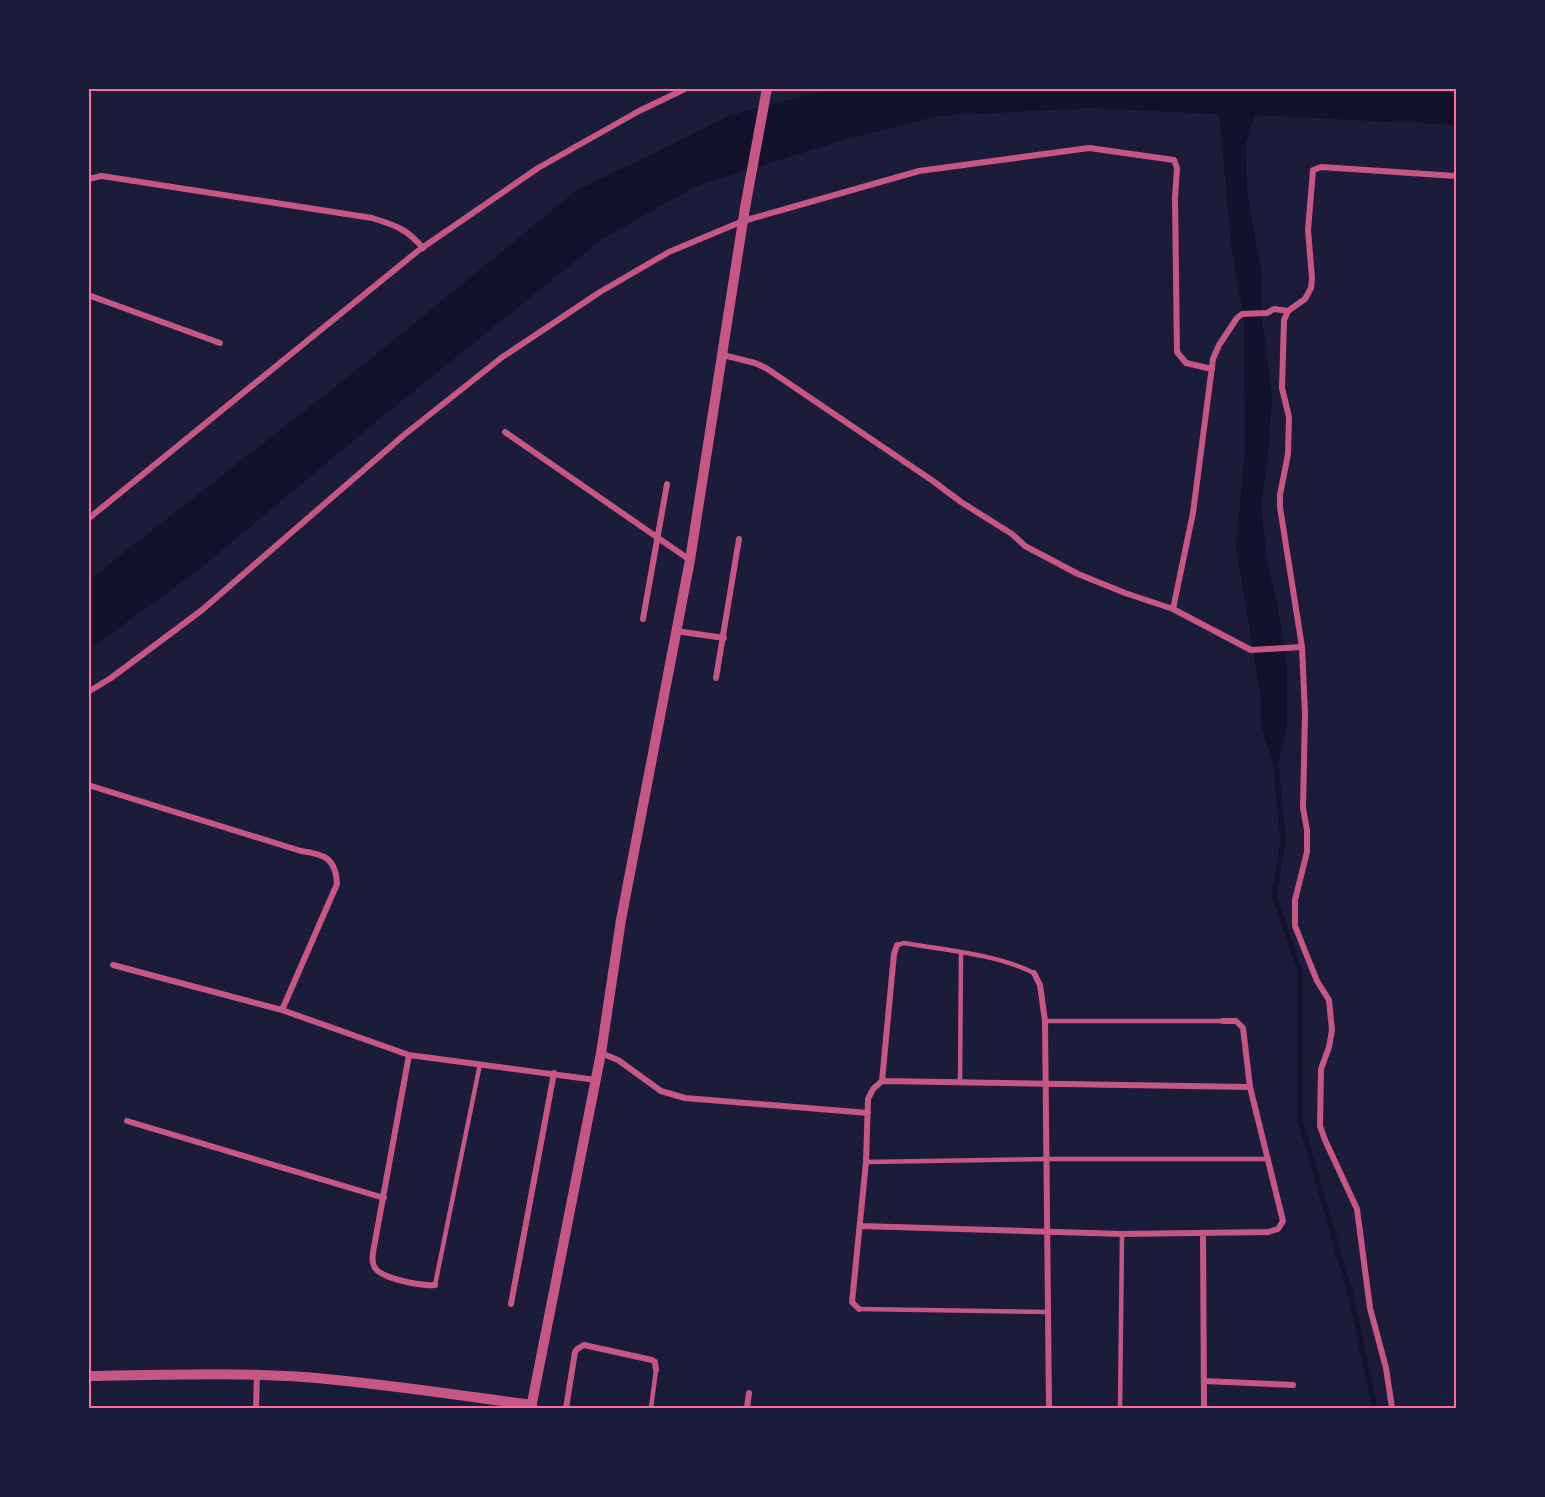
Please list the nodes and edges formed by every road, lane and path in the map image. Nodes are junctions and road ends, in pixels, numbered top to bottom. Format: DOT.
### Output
graph roads {
  1 [pos="687,88"];
  2 [pos="767,88"];
  3 [pos="1456,176"];
  4 [pos="88,179"];
  5 [pos="743,221"];
  6 [pos="423,248"];
  7 [pos="88,295"];
  8 [pos="1288,311"];
  9 [pos="220,343"];
  10 [pos="723,355"];
  11 [pos="1212,369"];
  12 [pos="506,432"];
  13 [pos="668,484"];
  14 [pos="88,519"];
  15 [pos="658,537"];
  16 [pos="739,539"];
  17 [pos="690,560"];
  18 [pos="1173,609"];
  19 [pos="643,619"];
  20 [pos="676,631"];
  21 [pos="724,638"];
  22 [pos="1302,647"];
  23 [pos="716,678"];
  24 [pos="88,692"];
  25 [pos="88,785"];
  26 [pos="897,945"];
  27 [pos="961,952"];
  28 [pos="113,965"];
  29 [pos="1034,973"];
  30 [pos="282,1010"];
  31 [pos="1045,1021"];
  32 [pos="1223,1021"];
  33 [pos="601,1053"];
  34 [pos="409,1055"];
  35 [pos="480,1064"];
  36 [pos="554,1073"];
  37 [pos="596,1080"];
  38 [pos="882,1081"];
  39 [pos="960,1081"];
  40 [pos="1046,1084"];
  41 [pos="1250,1087"];
  42 [pos="868,1113"];
  43 [pos="127,1121"];
  44 [pos="1045,1159"];
  45 [pos="1268,1159"];
  46 [pos="866,1162"];
  47 [pos="384,1197"];
  48 [pos="861,1226"];
  49 [pos="1046,1232"];
  50 [pos="1122,1234"];
  51 [pos="1203,1234"];
  52 [pos="435,1285"];
  53 [pos="512,1304"];
  54 [pos="859,1309"];
  55 [pos="1048,1312"];
  56 [pos="656,1370"];
  57 [pos="257,1375"];
  58 [pos="88,1376"];
  59 [pos="1204,1382"];
  60 [pos="1293,1385"];
  61 [pos="749,1393"];
  62 [pos="532,1407"];
  63 [pos="256,1408"];
  64 [pos="566,1408"];
  65 [pos="651,1408"];
  66 [pos="747,1408"];
  67 [pos="1049,1408"];
  68 [pos="1120,1408"];
  69 [pos="1204,1408"];
  70 [pos="1392,1408"];
  1 -- 6 [label="street"];
  2 -- 5 [label="street"];
  3 -- 8 [label="street"];
  4 -- 6 [label="street"];
  5 -- 10 [label="street"];
  5 -- 11 [label="street"];
  5 -- 24 [label="street"];
  6 -- 14 [label="street"];
  7 -- 9 [label="street"];
  8 -- 11 [label="street"];
  8 -- 22 [label="street"];
  10 -- 17 [label="street"];
  10 -- 18 [label="street"];
  11 -- 18 [label="street"];
  12 -- 15 [label="street"];
  13 -- 15 [label="street"];
  15 -- 17 [label="street"];
  15 -- 19 [label="street"];
  16 -- 21 [label="street"];
  17 -- 20 [label="street"];
  18 -- 22 [label="street"];
  20 -- 21 [label="street"];
  20 -- 33 [label="street"];
  21 -- 23 [label="street"];
  22 -- 70 [label="street"];
  25 -- 30 [label="street"];
  26 -- 27 [label="lane"];
  26 -- 38 [label="street"];
  27 -- 29 [label="lane"];
  27 -- 39 [label="lane"];
  28 -- 30 [label="street"];
  29 -- 31 [label="street"];
  30 -- 34 [label="street"];
  31 -- 32 [label="lane"];
  31 -- 40 [label="street"];
  32 -- 41 [label="street"];
  33 -- 37 [label="street"];
  33 -- 42 [label="street"];
  34 -- 35 [label="street"];
  34 -- 47 [label="street"];
  35 -- 36 [label="street"];
  35 -- 52 [label="lane"];
  36 -- 37 [label="street"];
  36 -- 53 [label="street"];
  37 -- 62 [label="street"];
  38 -- 39 [label="street"];
  38 -- 42 [label="street"];
  39 -- 40 [label="street"];
  40 -- 41 [label="street"];
  40 -- 44 [label="street"];
  41 -- 45 [label="street"];
  42 -- 46 [label="street"];
  43 -- 47 [label="street"];
  44 -- 45 [label="lane"];
  44 -- 46 [label="lane"];
  44 -- 49 [label="street"];
  45 -- 51 [label="street"];
  46 -- 48 [label="street"];
  47 -- 52 [label="street"];
  48 -- 49 [label="street"];
  48 -- 54 [label="street"];
  49 -- 50 [label="street"];
  49 -- 55 [label="street"];
  50 -- 51 [label="street"];
  50 -- 68 [label="lane"];
  51 -- 59 [label="street"];
  54 -- 55 [label="lane"];
  55 -- 67 [label="street"];
  56 -- 64 [label="street"];
  56 -- 65 [label="lane"];
  57 -- 58 [label="street"];
  57 -- 62 [label="street"];
  57 -- 63 [label="street"];
  59 -- 60 [label="street"];
  59 -- 69 [label="street"];
  61 -- 66 [label="street"];
}
